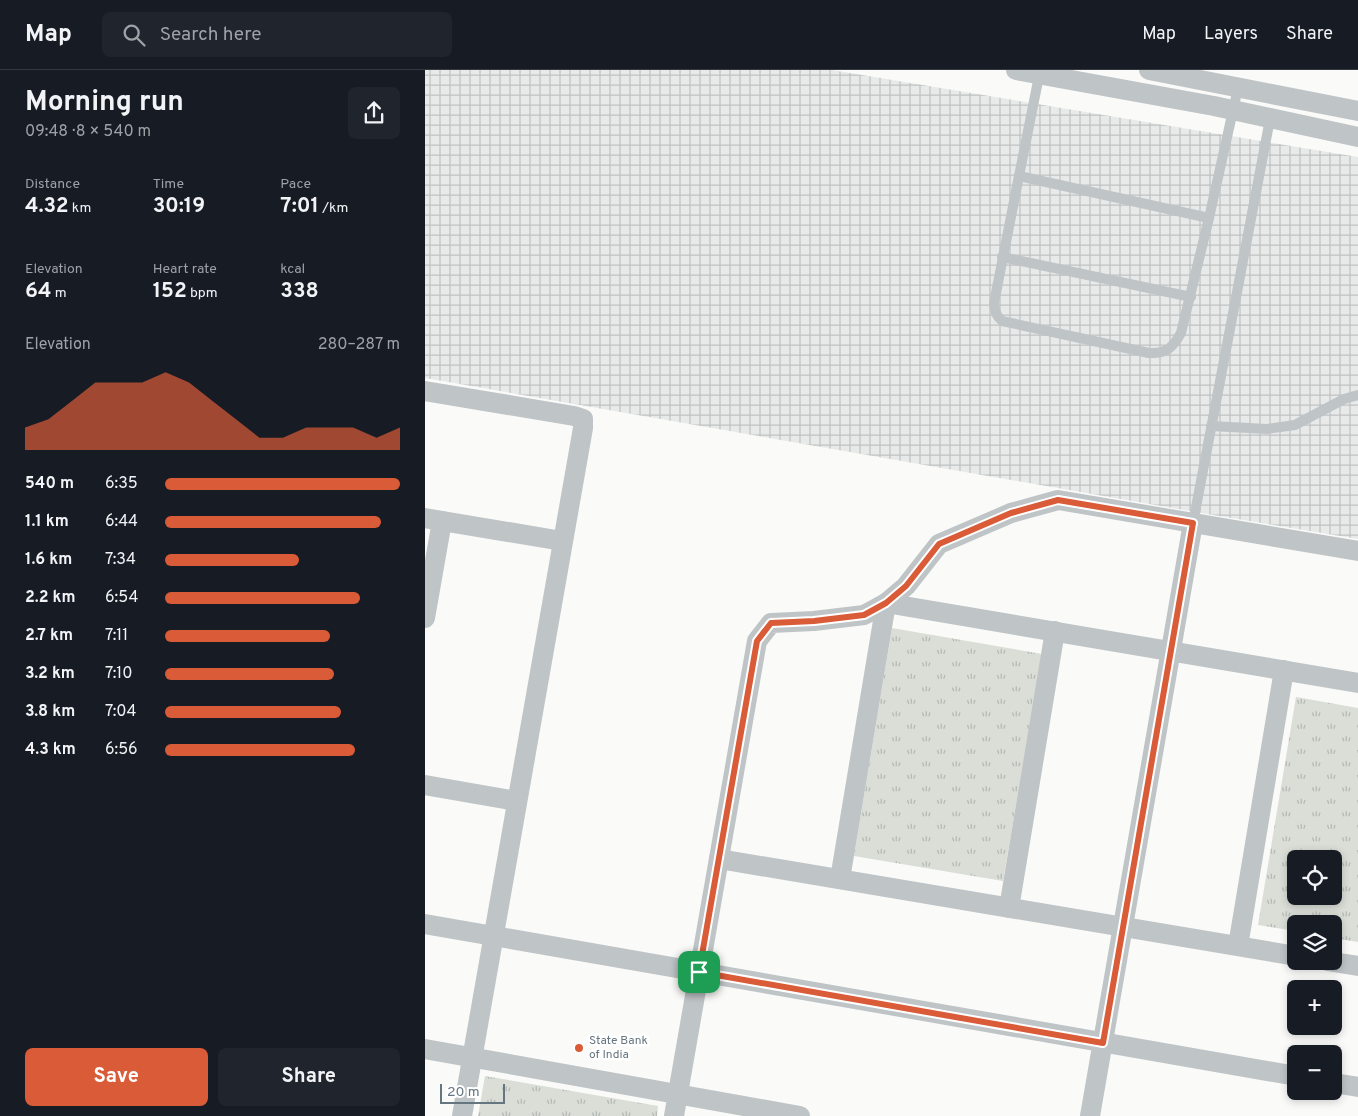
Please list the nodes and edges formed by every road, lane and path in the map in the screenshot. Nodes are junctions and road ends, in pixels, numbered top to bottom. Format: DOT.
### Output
graph roads {
  1 [pos="1016,70"];
  2 [pos="1149,70"];
  3 [pos="1040,72"];
  4 [pos="1238,88"];
  5 [pos="1232,110"];
  6 [pos="1358,111"];
  7 [pos="1270,119"];
  8 [pos="1358,137"];
  9 [pos="1019,176"];
  10 [pos="1209,218"];
  11 [pos="1002,257"];
  12 [pos="1191,297"];
  13 [pos="425,391"];
  14 [pos="1358,395"];
  15 [pos="1211,426"];
  16 [pos="433,519"];
  17 [pos="1193,523"];
  18 [pos="562,541"];
  19 [pos="1358,551"];
  20 [pos="886,603"];
  21 [pos="425,618"];
  22 [pos="1055,631"];
  23 [pos="1171,651"];
  24 [pos="1284,670"];
  25 [pos="1358,683"];
  26 [pos="425,785"];
  27 [pos="517,801"];
  28 [pos="719,859"];
  29 [pos="840,879"];
  30 [pos="1009,908"];
  31 [pos="425,924"];
  32 [pos="1123,927"];
  33 [pos="493,936"];
  34 [pos="1237,946"];
  35 [pos="1287,954"];
  36 [pos="1342,963"];
  37 [pos="1358,966"];
  38 [pos="699,972"];
  39 [pos="1103,1043"];
  40 [pos="425,1048"];
  41 [pos="472,1057"];
  42 [pos="1287,1074"];
  43 [pos="1342,1084"];
  44 [pos="1358,1087"];
  45 [pos="678,1094"];
  46 [pos="462,1116"];
  47 [pos="674,1116"];
  48 [pos="800,1116"];
  49 [pos="1090,1116"];
  1 -- 3 [label="street"];
  2 -- 4 [label="street"];
  3 -- 5 [label="street"];
  3 -- 9 [label="lane"];
  4 -- 5 [label="lane"];
  4 -- 6 [label="street"];
  5 -- 7 [label="street"];
  5 -- 10 [label="lane"];
  7 -- 8 [label="street"];
  7 -- 15 [label="lane"];
  9 -- 10 [label="lane"];
  9 -- 11 [label="lane"];
  10 -- 12 [label="lane"];
  11 -- 12 [label="lane"];
  11 -- 12 [label="lane"];
  13 -- 18 [label="street"];
  14 -- 15 [label="lane"];
  15 -- 17 [label="lane"];
  16 -- 18 [label="street"];
  16 -- 21 [label="street"];
  17 -- 19 [label="street"];
  17 -- 20 [label="street"];
  17 -- 23 [label="street"];
  18 -- 27 [label="street"];
  20 -- 22 [label="street"];
  20 -- 28 [label="street"];
  20 -- 29 [label="street"];
  22 -- 23 [label="street"];
  22 -- 30 [label="street"];
  23 -- 24 [label="street"];
  23 -- 32 [label="street"];
  24 -- 25 [label="street"];
  24 -- 34 [label="street"];
  26 -- 27 [label="street"];
  27 -- 33 [label="street"];
  28 -- 29 [label="street"];
  28 -- 38 [label="street"];
  29 -- 30 [label="street"];
  30 -- 32 [label="street"];
  31 -- 33 [label="street"];
  32 -- 34 [label="street"];
  32 -- 39 [label="street"];
  33 -- 38 [label="street"];
  33 -- 41 [label="street"];
  34 -- 35 [label="street"];
  36 -- 37 [label="street"];
  38 -- 39 [label="street"];
  38 -- 45 [label="street"];
  39 -- 42 [label="street"];
  39 -- 49 [label="street"];
  40 -- 41 [label="street"];
  41 -- 45 [label="street"];
  41 -- 46 [label="street"];
  43 -- 44 [label="street"];
  45 -- 47 [label="street"];
  45 -- 48 [label="street"];
}
